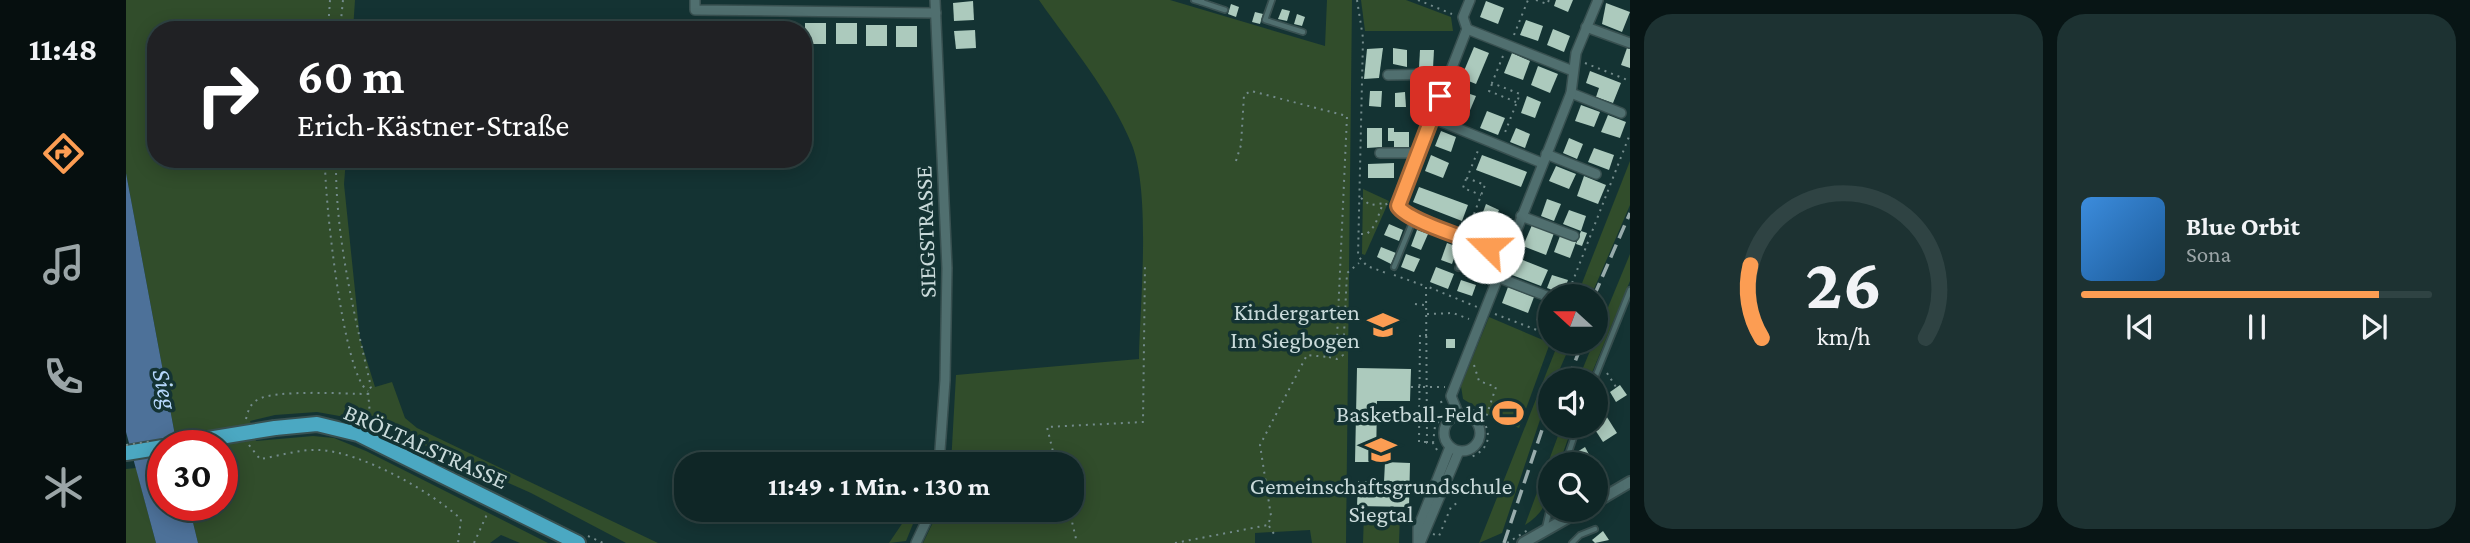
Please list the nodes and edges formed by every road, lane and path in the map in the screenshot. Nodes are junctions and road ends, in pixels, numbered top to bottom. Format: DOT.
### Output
graph roads {
  1 [pos="330,0"];
  2 [pos="343,0"];
  3 [pos="695,0"];
  4 [pos="935,0"];
  5 [pos="1194,0"];
  6 [pos="1272,0"];
  7 [pos="1357,0"];
  8 [pos="1418,0"];
  9 [pos="1470,0"];
  10 [pos="1528,0"];
  11 [pos="1536,0"];
  12 [pos="1549,0"];
  13 [pos="1598,0"];
  14 [pos="1201,1"];
  15 [pos="1225,10"];
  16 [pos="936,13"];
  17 [pos="1463,17"];
  18 [pos="329,21"];
  19 [pos="341,21"];
  20 [pos="1586,27"];
  21 [pos="1467,29"];
  22 [pos="1303,32"];
  23 [pos="1630,43"];
  24 [pos="1509,45"];
  25 [pos="1575,59"];
  26 [pos="1573,71"];
  27 [pos="1449,74"];
  28 [pos="1388,75"];
  29 [pos="1630,81"];
  30 [pos="1492,83"];
  31 [pos="1571,93"];
  32 [pos="1517,102"];
  33 [pos="1621,113"];
  34 [pos="1432,118"];
  35 [pos="1630,134"];
  36 [pos="1482,138"];
  37 [pos="1499,145"];
  38 [pos="1380,153"];
  39 [pos="1418,153"];
  40 [pos="1544,159"];
  41 [pos="1235,164"];
  42 [pos="325,168"];
  43 [pos="336,168"];
  44 [pos="1596,174"];
  45 [pos="1467,178"];
  46 [pos="1481,195"];
  47 [pos="1361,198"];
  48 [pos="1386,202"];
  49 [pos="1398,206"];
  50 [pos="1521,216"];
  51 [pos="1414,217"];
  52 [pos="1360,234"];
  53 [pos="1574,236"];
  54 [pos="1467,238"];
  55 [pos="1506,254"];
  56 [pos="1361,262"];
  57 [pos="1144,265"];
  58 [pos="1394,267"];
  59 [pos="1458,268"];
  60 [pos="1497,277"];
  61 [pos="1571,284"];
  62 [pos="1426,286"];
  63 [pos="1630,290"];
  64 [pos="1538,293"];
  65 [pos="1415,304"];
  66 [pos="1426,305"];
  67 [pos="1484,309"];
  68 [pos="1426,314"];
  69 [pos="1473,320"];
  70 [pos="1538,330"];
  71 [pos="1427,335"];
  72 [pos="1466,356"];
  73 [pos="1328,357"];
  74 [pos="1600,363"];
  75 [pos="1598,368"];
  76 [pos="1410,387"];
  77 [pos="1424,387"];
  78 [pos="1446,387"];
  79 [pos="1616,387"];
  80 [pos="369,393"];
  81 [pos="1420,393"];
  82 [pos="1414,394"];
  83 [pos="1459,415"];
  84 [pos="1485,418"];
  85 [pos="247,431"];
  86 [pos="372,433"];
  87 [pos="238,434"];
  88 [pos="1427,443"];
  89 [pos="248,445"];
  90 [pos="147,449"];
  91 [pos="1455,449"];
  92 [pos="940,452"];
  93 [pos="1053,452"];
  94 [pos="126,453"];
  95 [pos="1439,454"];
  96 [pos="1630,482"];
  97 [pos="1608,495"];
  98 [pos="490,507"];
  99 [pos="926,522"];
  100 [pos="1072,522"];
  101 [pos="1547,522"];
  102 [pos="1559,522"];
  103 [pos="1268,525"];
  104 [pos="1595,529"];
  105 [pos="1528,530"];
  106 [pos="1545,530"];
  107 [pos="1274,534"];
  108 [pos="458,543"];
  109 [pos="474,543"];
  110 [pos="578,543"];
  111 [pos="916,543"];
  112 [pos="1077,543"];
  113 [pos="1175,543"];
  114 [pos="1419,543"];
  115 [pos="1507,543"];
  116 [pos="1524,543"];
  117 [pos="1541,543"];
  118 [pos="1572,543"];
  1 -- 18 [label="path"];
  2 -- 19 [label="path"];
  3 -- 16 [label="street"];
  4 -- 16 [label="street, SIEGSTRASSE"];
  5 -- 14 [label="lane"];
  6 -- 22 [label="lane"];
  7 -- 47 [label="path"];
  8 -- 17 [label="path"];
  9 -- 17 [label="street"];
  10 -- 24 [label="path"];
  11 -- 12 [label="path"];
  13 -- 20 [label="street"];
  14 -- 15 [label="lane"];
  16 -- 92 [label="street, SIEGSTRASSE"];
  17 -- 21 [label="street"];
  20 -- 23 [label="street"];
  20 -- 25 [label="street"];
  21 -- 24 [label="street"];
  21 -- 27 [label="street"];
  24 -- 26 [label="street"];
  24 -- 30 [label="path"];
  25 -- 26 [label="street"];
  25 -- 29 [label="path"];
  26 -- 31 [label="street"];
  27 -- 28 [label="street"];
  27 -- 34 [label="street"];
  30 -- 32 [label="path"];
  30 -- 32 [label="path"];
  31 -- 33 [label="street"];
  31 -- 40 [label="street"];
  32 -- 37 [label="path"];
  34 -- 36 [label="street"];
  34 -- 39 [label="street"];
  35 -- 61 [label="path"];
  36 -- 37 [label="street"];
  36 -- 45 [label="path"];
  37 -- 40 [label="street"];
  38 -- 39 [label="street"];
  39 -- 49 [label="street"];
  40 -- 44 [label="street"];
  40 -- 50 [label="street"];
  41 -- 73 [label="path"];
  42 -- 80 [label="path"];
  43 -- 80 [label="path"];
  45 -- 46 [label="path"];
  45 -- 46 [label="path"];
  46 -- 54 [label="path"];
  47 -- 48 [label="path"];
  47 -- 52 [label="path"];
  48 -- 49 [label="path"];
  48 -- 52 [label="path"];
  49 -- 51 [label="street"];
  50 -- 53 [label="street"];
  50 -- 55 [label="street"];
  51 -- 54 [label="street"];
  51 -- 58 [label="lane"];
  52 -- 56 [label="path"];
  54 -- 55 [label="street"];
  54 -- 59 [label="lane"];
  55 -- 60 [label="street"];
  56 -- 62 [label="path"];
  56 -- 73 [label="path"];
  57 -- 93 [label="path"];
  60 -- 64 [label="street"];
  60 -- 67 [label="street"];
  62 -- 66 [label="path"];
  62 -- 67 [label="path"];
  63 -- 74 [label="lane"];
  65 -- 66 [label="path"];
  66 -- 68 [label="path"];
  67 -- 70 [label="path"];
  67 -- 72 [label="street"];
  68 -- 69 [label="path"];
  68 -- 71 [label="path"];
  71 -- 77 [label="path"];
  71 -- 81 [label="path"];
  72 -- 83 [label="street"];
  72 -- 84 [label="path"];
  73 -- 103 [label="path"];
  74 -- 75 [label="lane"];
  74 -- 79 [label="path"];
  76 -- 77 [label="path, bridge"];
  77 -- 78 [label="path"];
  77 -- 88 [label="path"];
  80 -- 85 [label="path"];
  80 -- 86 [label="path"];
  81 -- 82 [label="path"];
  81 -- 88 [label="path"];
  83 -- 91 [label="street"];
  83 -- 91 [label="street"];
  87 -- 110 [label="main road, BRÖLTALSTRASSE, bridge"];
  88 -- 95 [label="path"];
  89 -- 108 [label="path"];
  90 -- 94 [label="main road, BRÖLTALSTRASSE"];
  91 -- 114 [label="street"];
  96 -- 97 [label="street"];
  98 -- 109 [label="path"];
  99 -- 111 [label="street"];
  100 -- 112 [label="path"];
  101 -- 106 [label="lane"];
  102 -- 106 [label="street"];
  103 -- 107 [label="path"];
  103 -- 113 [label="path"];
  104 -- 118 [label="lane"];
  105 -- 115 [label="path, bridge"];
  106 -- 116 [label="street"];
  106 -- 117 [label="street"];
}
